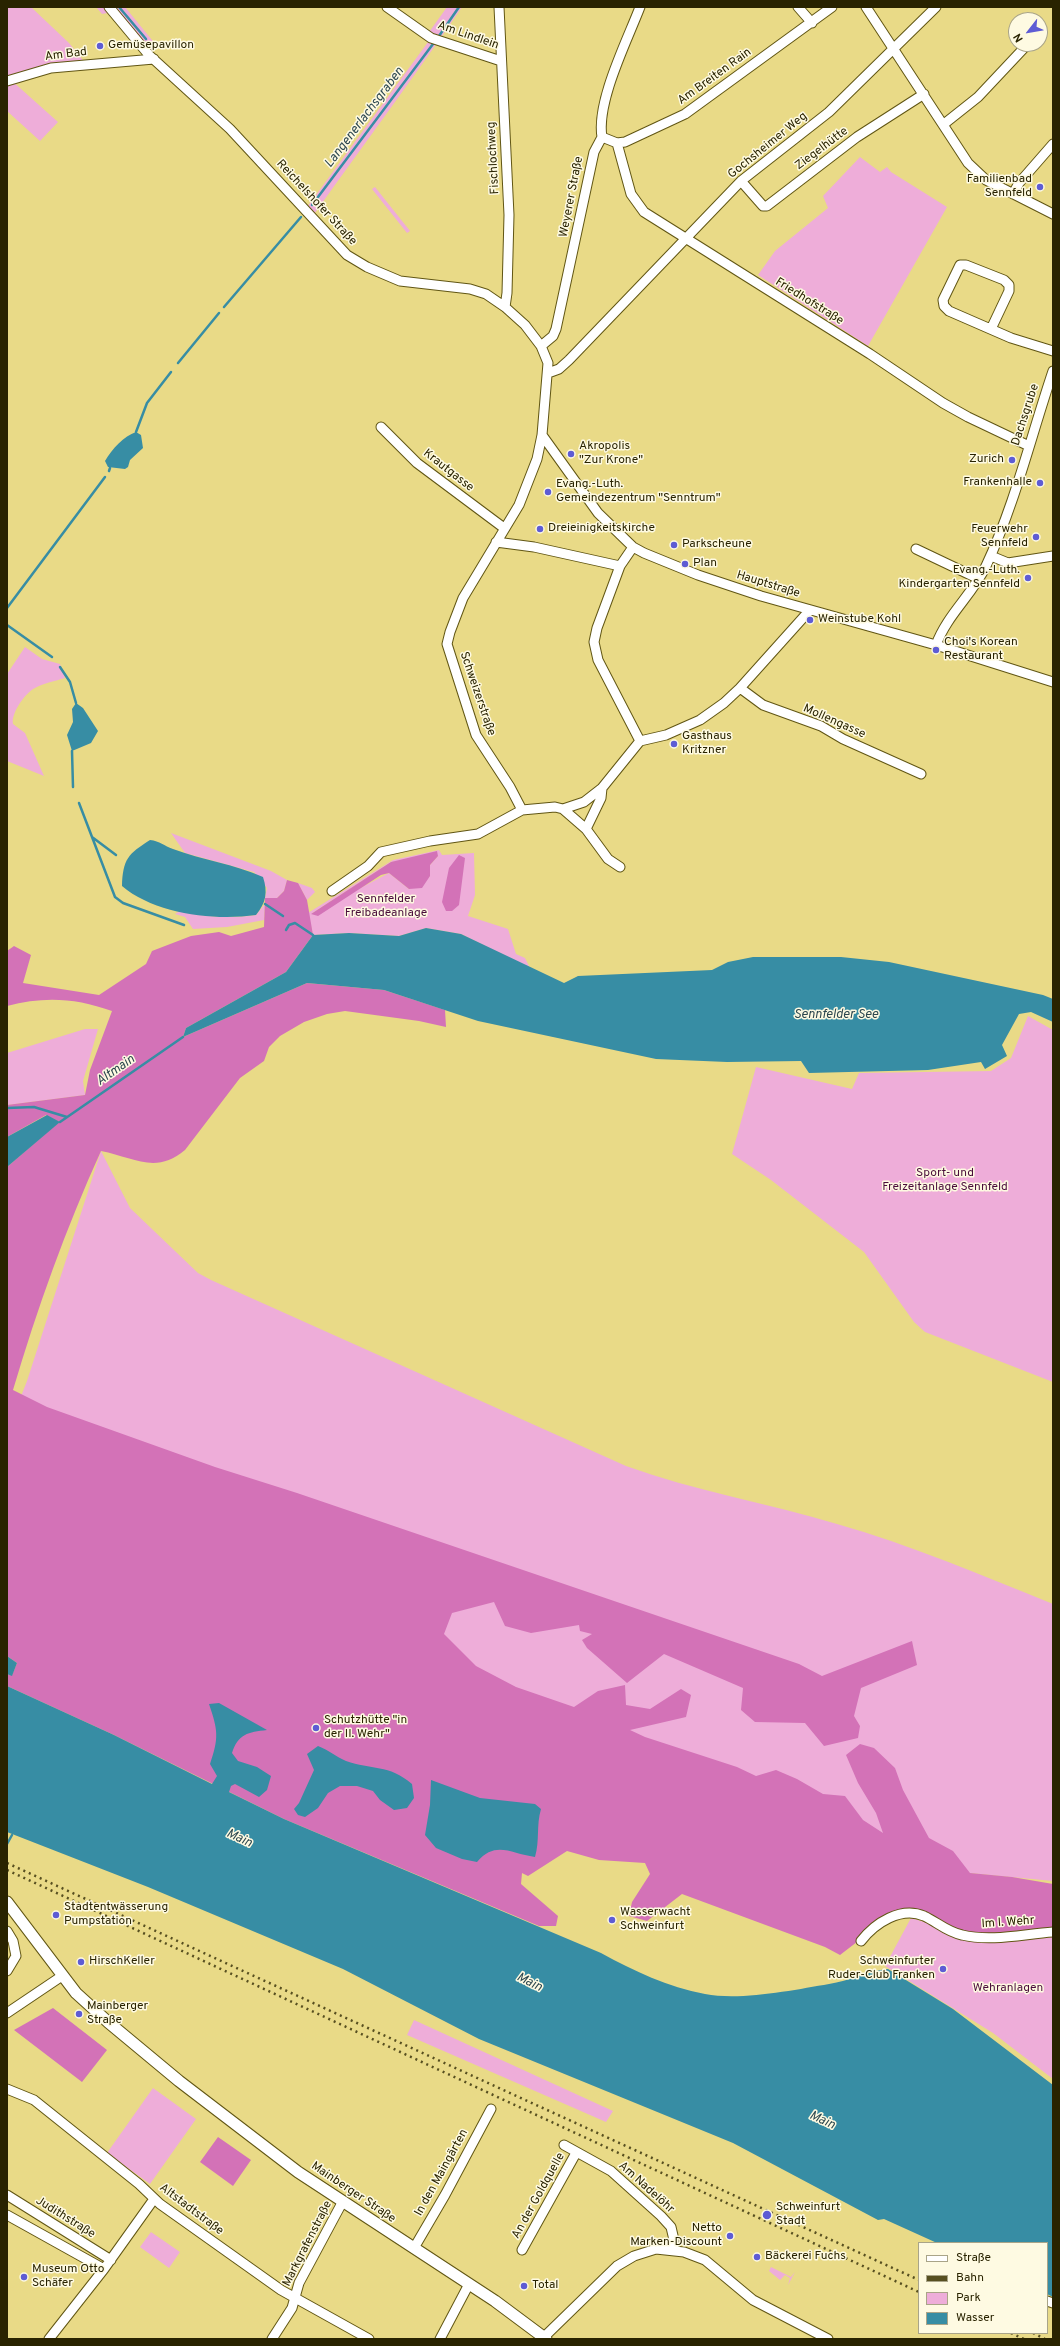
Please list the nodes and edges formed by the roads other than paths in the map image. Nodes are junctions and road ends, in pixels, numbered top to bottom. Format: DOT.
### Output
graph roads {
  1 [pos="109,7"];
  2 [pos="387,7"];
  3 [pos="499,7"];
  4 [pos="640,7"];
  5 [pos="798,7"];
  6 [pos="832,7"];
  7 [pos="866,7"];
  8 [pos="936,7"];
  9 [pos="812,23"];
  10 [pos="894,48"];
  11 [pos="1021,52"];
  12 [pos="154,59"];
  13 [pos="501,61"];
  14 [pos="7,81"];
  15 [pos="924,94"];
  16 [pos="944,124"];
  17 [pos="603,137"];
  18 [pos="617,143"];
  19 [pos="1053,144"];
  20 [pos="741,181"];
  21 [pos="1013,194"];
  22 [pos="1053,214"];
  23 [pos="686,239"];
  24 [pos="504,307"];
  25 [pos="991,329"];
  26 [pos="540,346"];
  27 [pos="1053,351"];
  28 [pos="1053,371"];
  29 [pos="548,373"];
  30 [pos="382,427"];
  31 [pos="542,435"];
  32 [pos="1029,446"];
  33 [pos="504,528"];
  34 [pos="496,542"];
  35 [pos="633,547"];
  36 [pos="916,549"];
  37 [pos="990,556"];
  38 [pos="1053,556"];
  39 [pos="620,566"];
  40 [pos="979,579"];
  41 [pos="810,610"];
  42 [pos="936,645"];
  43 [pos="1053,682"];
  44 [pos="740,688"];
  45 [pos="640,741"];
  46 [pos="920,774"];
  47 [pos="602,788"];
  48 [pos="564,809"];
  49 [pos="522,810"];
  50 [pos="586,829"];
  51 [pos="620,867"];
  52 [pos="332,891"];
  53 [pos="7,1902"];
  54 [pos="7,1931"];
  55 [pos="1053,1932"];
  56 [pos="860,1941"];
  57 [pos="7,1971"];
  58 [pos="62,1976"];
  59 [pos="7,2013"];
  60 [pos="7,2089"];
  61 [pos="491,2109"];
  62 [pos="564,2145"];
  63 [pos="576,2153"];
  64 [pos="7,2195"];
  65 [pos="154,2199"];
  66 [pos="343,2201"];
  67 [pos="7,2214"];
  68 [pos="414,2248"];
  69 [pos="522,2250"];
  70 [pos="674,2250"];
  71 [pos="111,2260"];
  72 [pos="104,2269"];
  73 [pos="469,2284"];
  74 [pos="294,2299"];
  75 [pos="544,2338"];
  76 [pos="49,2339"];
  77 [pos="272,2339"];
  78 [pos="369,2339"];
  79 [pos="440,2339"];
  80 [pos="828,2339"];
  1 -- 12 [label="street, Reichelshofer Straße"];
  2 -- 13 [label="street, Am Lindlein"];
  3 -- 13 [label="street, Fischlochweg"];
  4 -- 17 [label="street, Weyerer Straße"];
  5 -- 9 [label="street"];
  6 -- 9 [label="street, Am Breiten Rain"];
  7 -- 10 [label="street"];
  8 -- 10 [label="street, Gochsheimer Weg"];
  9 -- 18 [label="street, Am Breiten Rain"];
  10 -- 15 [label="street"];
  10 -- 20 [label="street, Gochsheimer Weg"];
  11 -- 16 [label="street"];
  12 -- 14 [label="street, Am Bad"];
  12 -- 24 [label="street, Reichelshofer Straße"];
  13 -- 24 [label="street, Fischlochweg"];
  15 -- 16 [label="street"];
  15 -- 20 [label="street, Ziegelhütte"];
  16 -- 21 [label="street"];
  17 -- 18 [label="street"];
  17 -- 26 [label="street, Weyerer Straße"];
  18 -- 23 [label="street, Friedhofstraße"];
  19 -- 21 [label="street"];
  20 -- 23 [label="street, Gochsheimer Weg"];
  21 -- 22 [label="street"];
  23 -- 29 [label="street, Gochsheimer Weg"];
  23 -- 32 [label="street, Friedhofstraße"];
  24 -- 26 [label="street, Reichelshofer Straße"];
  25 -- 25 [label="street"];
  25 -- 27 [label="street"];
  26 -- 29 [label="street, Reichelshofer Straße"];
  28 -- 32 [label="street, Dachsgrube"];
  29 -- 31 [label="street"];
  30 -- 33 [label="street, Krautgasse"];
  31 -- 33 [label="street, Schweizerstraße"];
  31 -- 35 [label="street, Hauptstraße"];
  32 -- 37 [label="street, Dachsgrube"];
  33 -- 34 [label="street, Schweizerstraße"];
  34 -- 39 [label="street"];
  34 -- 49 [label="street, Schweizerstraße"];
  35 -- 39 [label="street"];
  35 -- 41 [label="street, Hauptstraße"];
  36 -- 40 [label="street"];
  37 -- 38 [label="street"];
  37 -- 40 [label="street, Dachsgrube"];
  39 -- 45 [label="street"];
  40 -- 42 [label="street, Dachsgrube"];
  41 -- 42 [label="street, Hauptstraße"];
  41 -- 44 [label="street"];
  42 -- 43 [label="street, Hauptstraße"];
  44 -- 45 [label="street"];
  44 -- 46 [label="street, Mollengasse"];
  45 -- 47 [label="street"];
  47 -- 48 [label="street"];
  47 -- 50 [label="street"];
  48 -- 49 [label="street"];
  48 -- 50 [label="street"];
  49 -- 52 [label="street"];
  50 -- 51 [label="street"];
  53 -- 58 [label="main road, Mainberger Straße"];
  54 -- 57 [label="street"];
  55 -- 56 [label="street, Im I. Wehr"];
  58 -- 59 [label="street"];
  58 -- 66 [label="main road, Mainberger Straße"];
  60 -- 65 [label="street, Altstadtstraße"];
  61 -- 68 [label="street, In den Maingärten"];
  62 -- 63 [label="street, Am Nadelöhr"];
  63 -- 69 [label="street, An der Goldquelle"];
  63 -- 70 [label="street, Am Nadelöhr"];
  64 -- 71 [label="street, Judithstraße"];
  65 -- 71 [label="street"];
  65 -- 74 [label="street, Altstadtstraße"];
  66 -- 68 [label="main road, Mainberger Straße"];
  66 -- 74 [label="street, Markgrafenstraße"];
  67 -- 72 [label="street, Judithstraße"];
  68 -- 73 [label="main road, Mainberger Straße"];
  70 -- 75 [label="street"];
  70 -- 80 [label="street"];
  71 -- 72 [label="street"];
  72 -- 76 [label="street"];
  73 -- 75 [label="main road, Mainberger Straße"];
  73 -- 79 [label="street"];
  74 -- 77 [label="street, Markgrafenstraße"];
  74 -- 78 [label="street, Altstadtstraße"];
}
